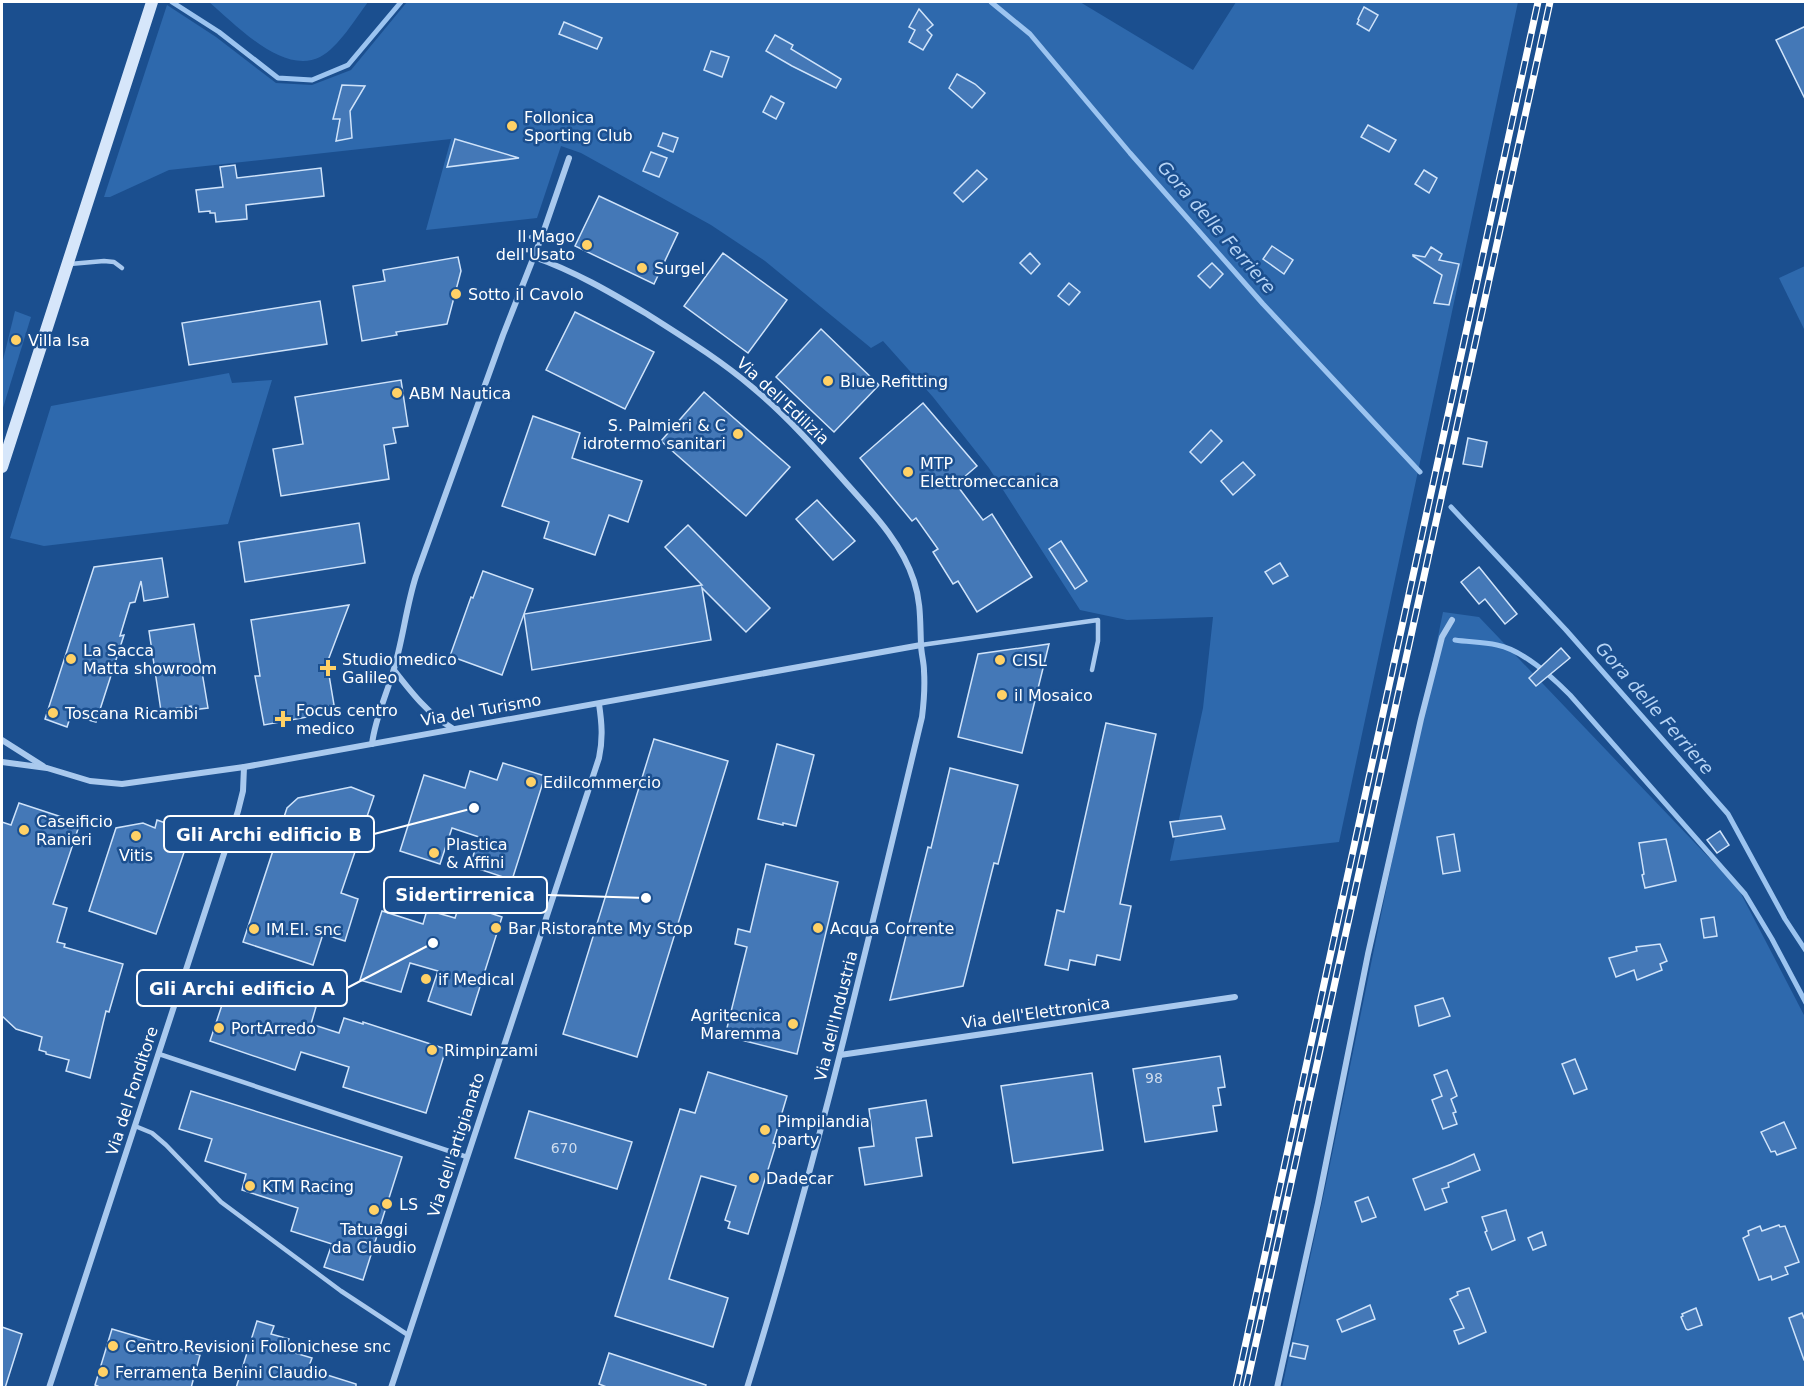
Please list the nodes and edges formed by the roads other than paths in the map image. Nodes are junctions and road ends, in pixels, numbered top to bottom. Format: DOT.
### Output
graph roads {
  1 [pos="152,2"];
  2 [pos="569,158"];
  3 [pos="542,236"];
  4 [pos="531,237"];
  5 [pos="534,257"];
  6 [pos="67,264"];
  7 [pos="122,268"];
  8 [pos="2,467"];
  9 [pos="1452,620"];
  10 [pos="921,645"];
  11 [pos="394,670"];
  12 [pos="1092,670"];
  13 [pos="599,704"];
  14 [pos="452,729"];
  15 [pos="2,740"];
  16 [pos="372,744"];
  17 [pos="2,762"];
  18 [pos="244,767"];
  19 [pos="46,768"];
  20 [pos="1235,997"];
  21 [pos="159,1054"];
  22 [pos="840,1055"];
  23 [pos="135,1126"];
  24 [pos="467,1157"];
  25 [pos="408,1335"];
  26 [pos="49,1388"];
  27 [pos="391,1388"];
  28 [pos="747,1388"];
  29 [pos="1277,1388"];
  1 -- 6 [label="main road"];
  2 -- 3 [label="street"];
  3 -- 4 [label="lane"];
  3 -- 5 [label="street"];
  5 -- 10 [label="street, Via dell'Edilizia"];
  5 -- 11 [label="street"];
  6 -- 7 [label="lane"];
  6 -- 8 [label="main road"];
  9 -- 29 [label="street"];
  10 -- 12 [label="lane"];
  10 -- 13 [label="street, Via del Turismo"];
  10 -- 22 [label="street, Via dell'Industria"];
  11 -- 14 [label="street"];
  11 -- 16 [label="street"];
  13 -- 14 [label="street, Via del Turismo"];
  13 -- 24 [label="street, Via dell'artigianato"];
  14 -- 16 [label="street, Via del Turismo"];
  15 -- 19 [label="street, Via del Turismo"];
  16 -- 18 [label="street, Via del Turismo"];
  17 -- 19 [label="street, Via del Turismo"];
  18 -- 19 [label="street, Via del Turismo"];
  18 -- 21 [label="street, Via del Fonditore"];
  20 -- 22 [label="street, Via dell'Elettronica"];
  21 -- 23 [label="street, Via del Fonditore"];
  21 -- 24 [label="lane"];
  22 -- 28 [label="street, Via dell'Industria"];
  23 -- 25 [label="lane"];
  23 -- 26 [label="street, Via del Fonditore"];
  24 -- 25 [label="street, Via dell'artigianato"];
  25 -- 27 [label="street, Via dell'artigianato"];
}
